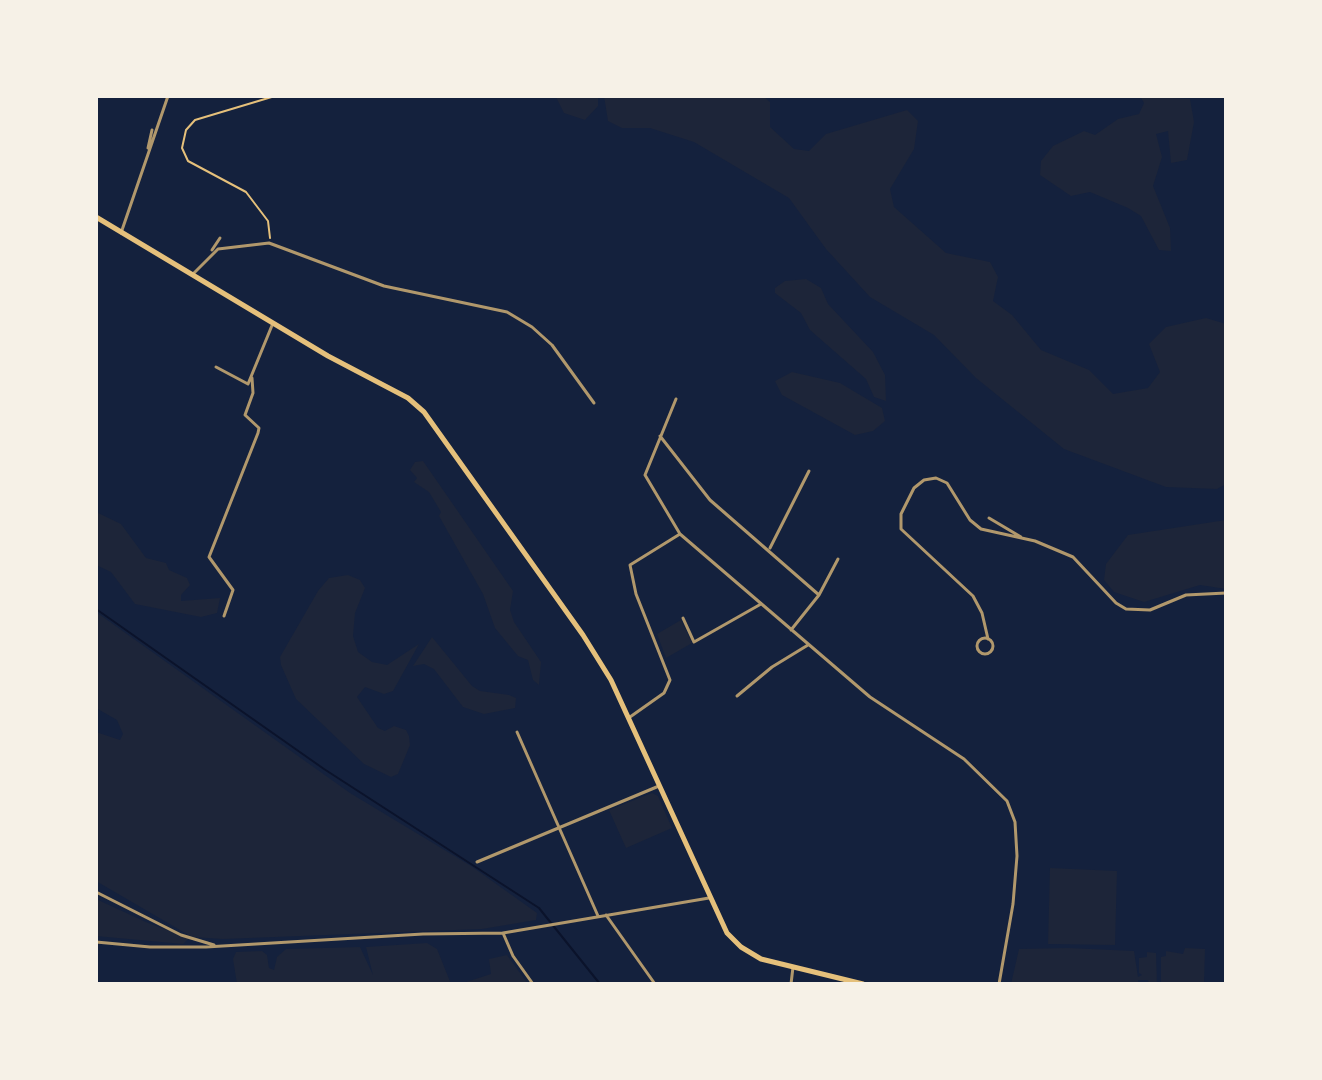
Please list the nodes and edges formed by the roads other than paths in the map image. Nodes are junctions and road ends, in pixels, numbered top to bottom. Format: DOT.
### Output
graph roads {
  1 [pos="168,96"];
  2 [pos="152,130"];
  3 [pos="145,160"];
  4 [pos="96,217"];
  5 [pos="121,233"];
  6 [pos="220,238"];
  7 [pos="208,257"];
  8 [pos="192,275"];
  9 [pos="273,323"];
  10 [pos="216,367"];
  11 [pos="252,378"];
  12 [pos="676,399"];
  13 [pos="594,403"];
  14 [pos="660,436"];
  15 [pos="809,471"];
  16 [pos="989,518"];
  17 [pos="680,534"];
  18 [pos="1024,538"];
  19 [pos="770,548"];
  20 [pos="838,559"];
  21 [pos="1226,593"];
  22 [pos="819,595"];
  23 [pos="761,604"];
  24 [pos="224,616"];
  25 [pos="683,618"];
  26 [pos="791,630"];
  27 [pos="988,639"];
  28 [pos="808,645"];
  29 [pos="737,696"];
  30 [pos="630,717"];
  31 [pos="517,732"];
  32 [pos="659,786"];
  33 [pos="561,825"];
  34 [pos="477,862"];
  35 [pos="96,892"];
  36 [pos="709,898"];
  37 [pos="606,915"];
  38 [pos="598,916"];
  39 [pos="503,933"];
  40 [pos="96,942"];
  41 [pos="218,946"];
  42 [pos="793,967"];
  43 [pos="533,984"];
  44 [pos="655,984"];
  45 [pos="791,984"];
  46 [pos="863,984"];
  47 [pos="999,984"];
  1 -- 3 [label="street"];
  2 -- 3 [label="street"];
  3 -- 5 [label="street"];
  4 -- 5 [label="main road"];
  5 -- 8 [label="main road"];
  6 -- 7 [label="street"];
  7 -- 8 [label="street"];
  7 -- 13 [label="street"];
  8 -- 9 [label="main road"];
  9 -- 11 [label="street"];
  9 -- 30 [label="main road"];
  10 -- 11 [label="street"];
  11 -- 24 [label="street"];
  12 -- 14 [label="street"];
  14 -- 17 [label="street"];
  14 -- 19 [label="street"];
  15 -- 19 [label="street"];
  16 -- 18 [label="street"];
  17 -- 23 [label="street"];
  17 -- 30 [label="street"];
  18 -- 21 [label="street"];
  18 -- 27 [label="street"];
  19 -- 22 [label="street"];
  20 -- 22 [label="street"];
  22 -- 26 [label="street"];
  23 -- 25 [label="street"];
  23 -- 26 [label="street"];
  26 -- 28 [label="street"];
  28 -- 29 [label="street"];
  28 -- 47 [label="street"];
  30 -- 32 [label="main road"];
  31 -- 33 [label="street"];
  32 -- 33 [label="street"];
  32 -- 36 [label="main road"];
  33 -- 34 [label="street"];
  33 -- 38 [label="street"];
  35 -- 41 [label="street"];
  36 -- 37 [label="street"];
  36 -- 42 [label="main road"];
  37 -- 38 [label="street"];
  37 -- 44 [label="street"];
  38 -- 39 [label="street"];
  39 -- 41 [label="street"];
  39 -- 43 [label="street"];
  40 -- 41 [label="street"];
  42 -- 45 [label="street"];
  42 -- 46 [label="main road"];
}
